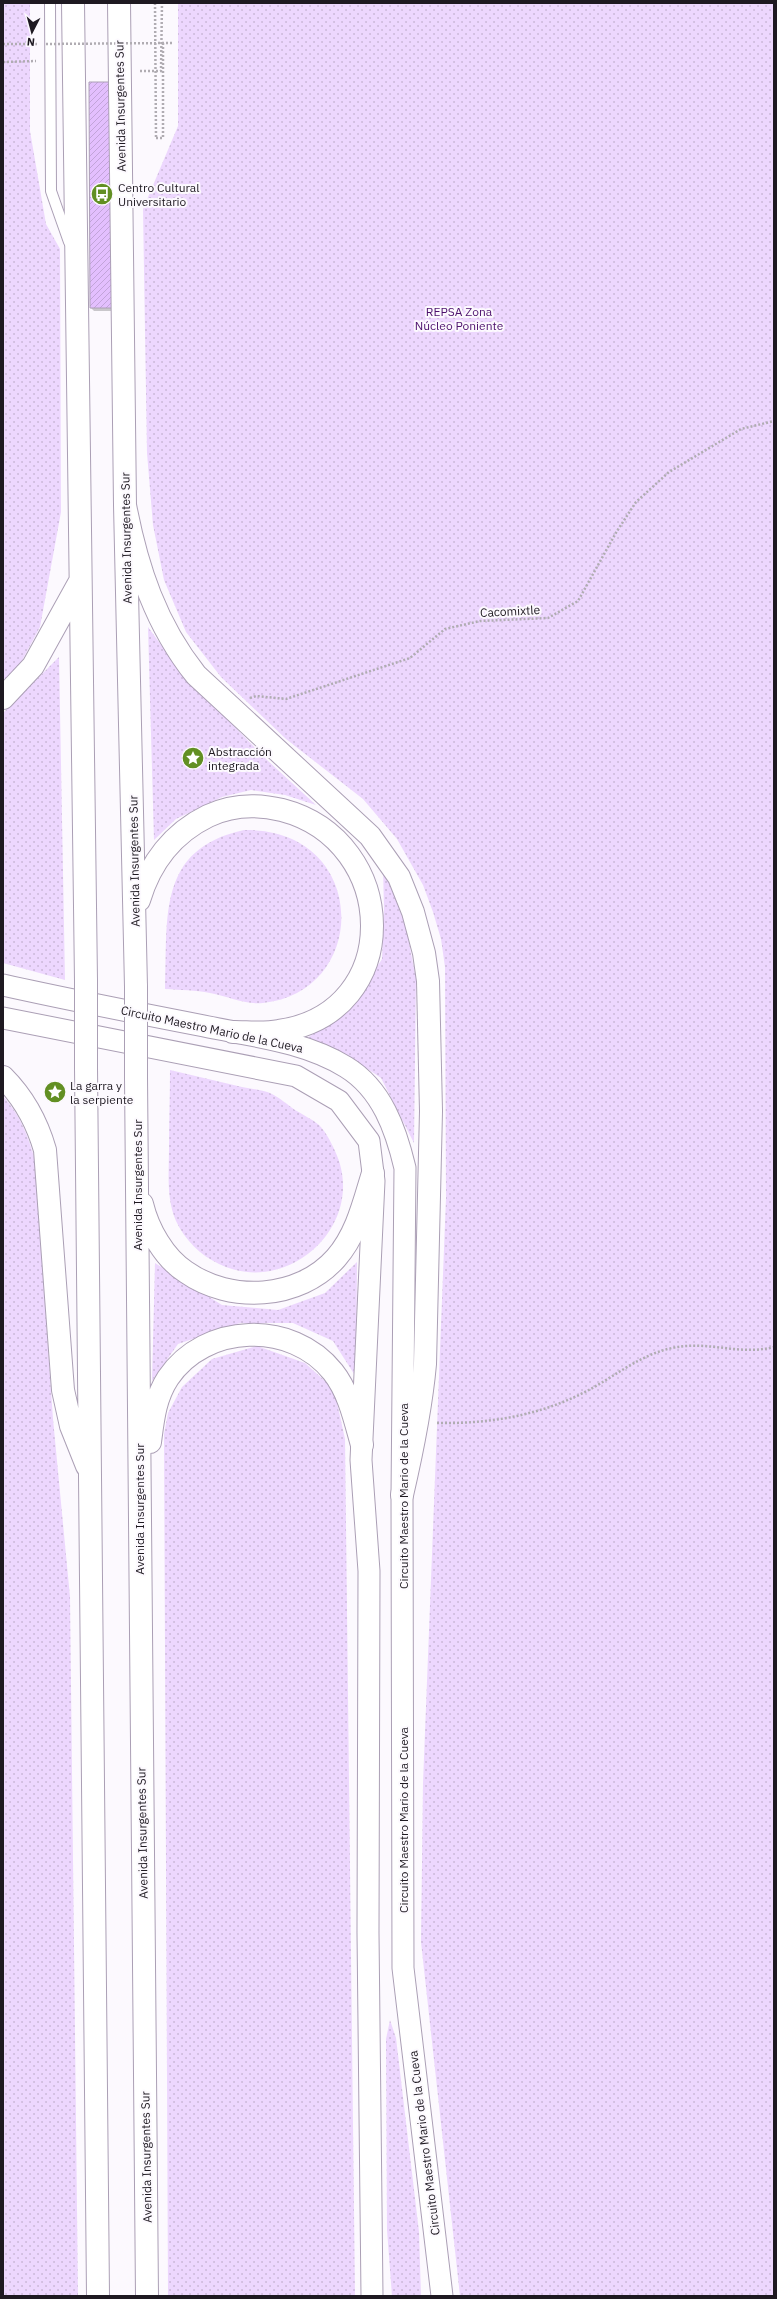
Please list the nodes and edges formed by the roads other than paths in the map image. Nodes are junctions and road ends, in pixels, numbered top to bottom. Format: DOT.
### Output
graph roads {
  1 [pos="50,3"];
  2 [pos="73,3"];
  3 [pos="119,3"];
  4 [pos="75,258"];
  5 [pos="125,505"];
  6 [pos="80,581"];
  7 [pos="3,698"];
  8 [pos="136,911"];
  9 [pos="3,985"];
  10 [pos="3,1018"];
  11 [pos="233,1032"];
  12 [pos="3,1077"];
  13 [pos="373,1172"];
  14 [pos="137,1174"];
  15 [pos="362,1445"];
  16 [pos="91,1476"];
  17 [pos="402,1495"];
  18 [pos="139,1522"];
  19 [pos="98,2296"];
  20 [pos="147,2296"];
  21 [pos="372,2296"];
  22 [pos="442,2296"];
  1 -- 4 [label="lane"];
  2 -- 4 [label="main road"];
  3 -- 5 [label="main road, Avenida Insurgentes Sur"];
  4 -- 6 [label="main road"];
  5 -- 8 [label="main road, Avenida Insurgentes Sur"];
  5 -- 17 [label="main road"];
  6 -- 7 [label="main road"];
  6 -- 16 [label="main road, bridge"];
  8 -- 11 [label="main road"];
  8 -- 14 [label="main road, Avenida Insurgentes Sur, bridge"];
  9 -- 11 [label="street, Circuito Maestro Mario de la Cueva"];
  10 -- 13 [label="street"];
  11 -- 17 [label="street, Circuito Maestro Mario de la Cueva"];
  12 -- 16 [label="main road"];
  13 -- 14 [label="main road"];
  13 -- 15 [label="street"];
  14 -- 18 [label="main road, Avenida Insurgentes Sur"];
  15 -- 18 [label="main road"];
  15 -- 21 [label="street"];
  16 -- 19 [label="main road"];
  17 -- 22 [label="street, Circuito Maestro Mario de la Cueva"];
  18 -- 20 [label="main road, Avenida Insurgentes Sur"];
}
